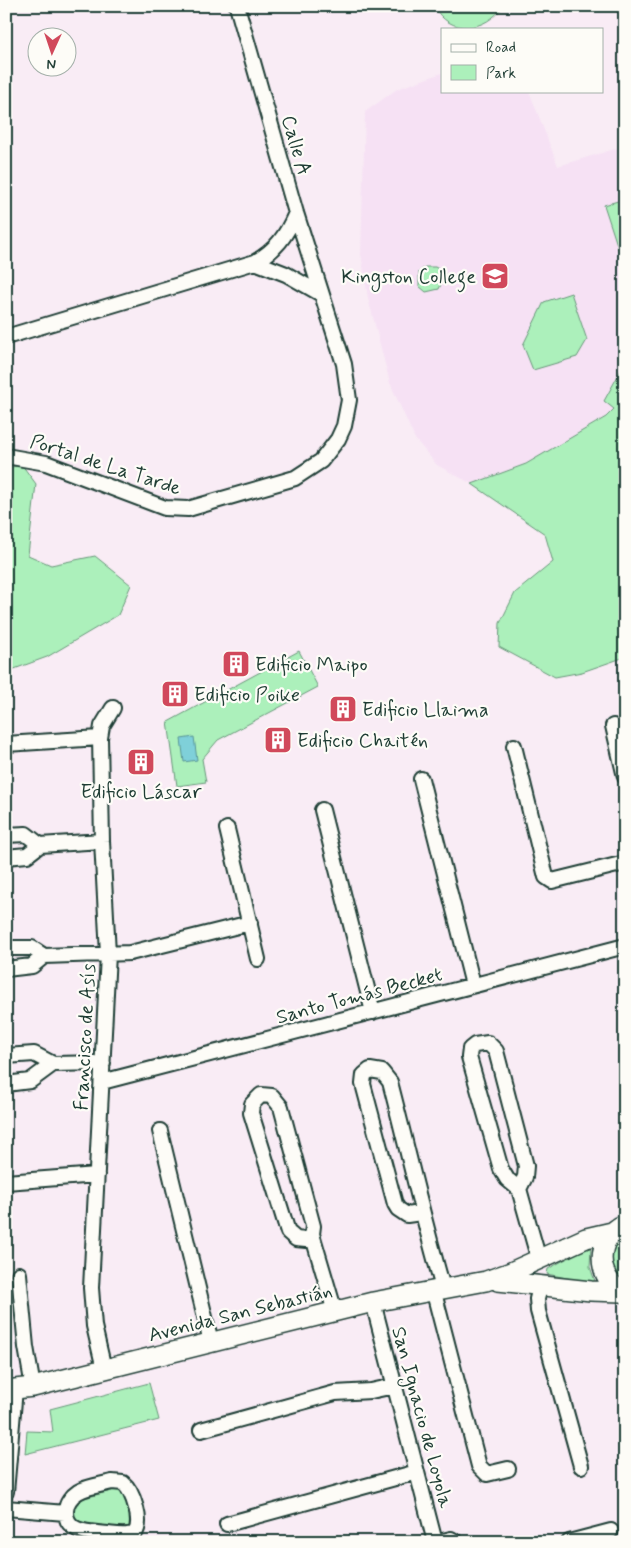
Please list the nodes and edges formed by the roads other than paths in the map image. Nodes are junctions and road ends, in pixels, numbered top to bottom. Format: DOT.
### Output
graph roads {
  1 [pos="236,6"];
  2 [pos="296,213"];
  3 [pos="254,262"];
  4 [pos="321,294"];
  5 [pos="6,337"];
  6 [pos="6,456"];
  7 [pos="113,708"];
  8 [pos="612,726"];
  9 [pos="100,738"];
  10 [pos="6,744"];
  11 [pos="514,746"];
  12 [pos="625,777"];
  13 [pos="421,779"];
  14 [pos="322,810"];
  15 [pos="227,829"];
  16 [pos="6,835"];
  17 [pos="102,841"];
  18 [pos="40,845"];
  19 [pos="6,857"];
  20 [pos="625,863"];
  21 [pos="250,923"];
  22 [pos="625,946"];
  23 [pos="6,948"];
  24 [pos="108,954"];
  25 [pos="44,956"];
  26 [pos="258,959"];
  27 [pos="6,969"];
  28 [pos="473,986"];
  29 [pos="373,1012"];
  30 [pos="6,1056"];
  31 [pos="103,1063"];
  32 [pos="53,1064"];
  33 [pos="102,1082"];
  34 [pos="6,1084"];
  35 [pos="160,1131"];
  36 [pos="97,1175"];
  37 [pos="6,1182"];
  38 [pos="519,1190"];
  39 [pos="421,1212"];
  40 [pos="621,1225"];
  41 [pos="312,1234"];
  42 [pos="538,1260"];
  43 [pos="19,1274"];
  44 [pos="486,1281"];
  45 [pos="541,1284"];
  46 [pos="438,1289"];
  47 [pos="623,1293"];
  48 [pos="372,1302"];
  49 [pos="335,1312"];
  50 [pos="211,1342"];
  51 [pos="104,1369"];
  52 [pos="394,1386"];
  53 [pos="18,1389"];
  54 [pos="201,1430"];
  55 [pos="581,1466"];
  56 [pos="508,1468"];
  57 [pos="417,1472"];
  58 [pos="6,1492"];
  59 [pos="6,1508"];
  60 [pos="66,1513"];
  61 [pos="227,1524"];
  62 [pos="611,1531"];
  63 [pos="435,1542"];
  64 [pos="439,1542"];
  65 [pos="456,1542"];
  66 [pos="569,1542"];
  1 -- 2 [label="street, Calle A"];
  2 -- 3 [label="street"];
  2 -- 4 [label="street, Calle A"];
  3 -- 4 [label="street"];
  3 -- 5 [label="street"];
  4 -- 6 [label="street, Portal de La Tarde"];
  7 -- 9 [label="street, Francisco de Asís"];
  8 -- 12 [label="street"];
  9 -- 10 [label="street"];
  9 -- 17 [label="street, Francisco de Asís"];
  11 -- 20 [label="street"];
  13 -- 28 [label="street"];
  14 -- 29 [label="street"];
  15 -- 21 [label="street"];
  16 -- 18 [label="street"];
  17 -- 18 [label="street"];
  17 -- 24 [label="street, Francisco de Asís"];
  18 -- 19 [label="street"];
  21 -- 24 [label="street"];
  21 -- 26 [label="street"];
  22 -- 28 [label="street, Santo Tomás Becket"];
  23 -- 25 [label="street"];
  24 -- 25 [label="street"];
  24 -- 31 [label="street, Francisco de Asís"];
  25 -- 27 [label="street"];
  28 -- 29 [label="street, Santo Tomás Becket"];
  29 -- 33 [label="street, Santo Tomás Becket"];
  30 -- 32 [label="street"];
  31 -- 32 [label="street"];
  31 -- 33 [label="street, Francisco de Asís"];
  32 -- 34 [label="street"];
  33 -- 36 [label="street, Francisco de Asís"];
  35 -- 50 [label="street"];
  36 -- 37 [label="street"];
  36 -- 51 [label="street, Francisco de Asís"];
  38 -- 38 [label="street"];
  38 -- 42 [label="street"];
  39 -- 39 [label="street"];
  39 -- 46 [label="street"];
  40 -- 42 [label="main road, Avenida San Sebastián"];
  40 -- 47 [label="main road"];
  41 -- 41 [label="street"];
  41 -- 49 [label="street"];
  42 -- 44 [label="main road, Avenida San Sebastián"];
  43 -- 53 [label="street"];
  44 -- 45 [label="main road, Avenida San Sebastián"];
  44 -- 46 [label="main road, Avenida San Sebastián"];
  45 -- 47 [label="main road, Avenida San Sebastián"];
  45 -- 55 [label="street"];
  46 -- 48 [label="main road, Avenida San Sebastián"];
  46 -- 56 [label="street"];
  48 -- 49 [label="main road, Avenida San Sebastián"];
  48 -- 52 [label="street, San Ignacio de Loyola"];
  49 -- 50 [label="main road, Avenida San Sebastián"];
  50 -- 51 [label="main road, Avenida San Sebastián"];
  51 -- 53 [label="main road, Avenida San Sebastián"];
  52 -- 54 [label="street"];
  52 -- 57 [label="street, San Ignacio de Loyola"];
  53 -- 58 [label="street"];
  57 -- 61 [label="street"];
  57 -- 63 [label="street, San Ignacio de Loyola"];
  59 -- 60 [label="street"];
  60 -- 60 [label="street"];
  62 -- 66 [label="street"];
  64 -- 65 [label="street"];
}
